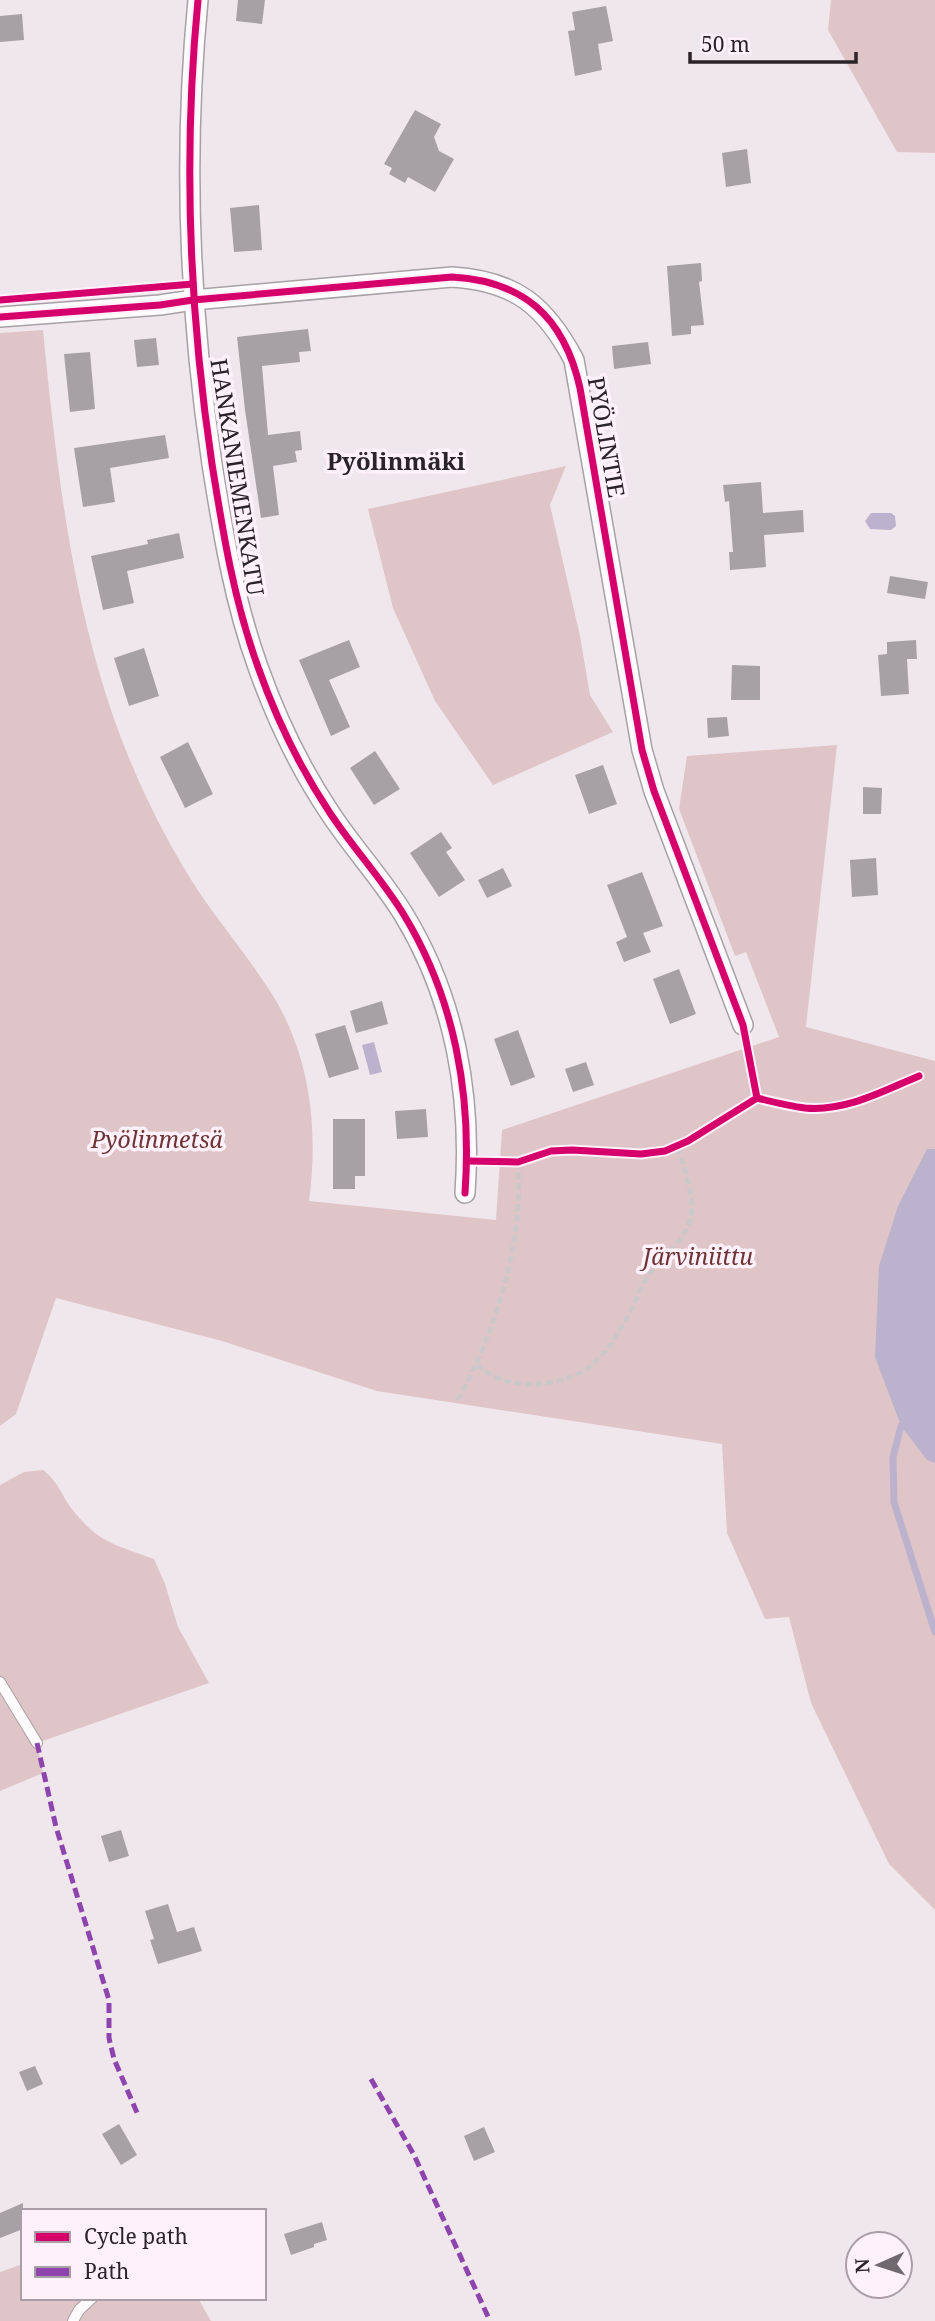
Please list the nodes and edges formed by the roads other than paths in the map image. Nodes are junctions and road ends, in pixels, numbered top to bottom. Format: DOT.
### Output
graph roads {
  1 [pos="198,0"];
  2 [pos="193,300"];
  3 [pos="0,317"];
  4 [pos="743,1025"];
  5 [pos="465,1193"];
  6 [pos="0,1682"];
  7 [pos="37,1743"];
  8 [pos="90,2300"];
  9 [pos="73,2321"];
  1 -- 2 [label="street, HANKANIEMENKATU"];
  2 -- 3 [label="street, PYÖLINTIE"];
  2 -- 4 [label="street, PYÖLINTIE"];
  2 -- 5 [label="street, HANKANIEMENKATU"];
  6 -- 7 [label="lane"];
  8 -- 9 [label="lane"];
}
